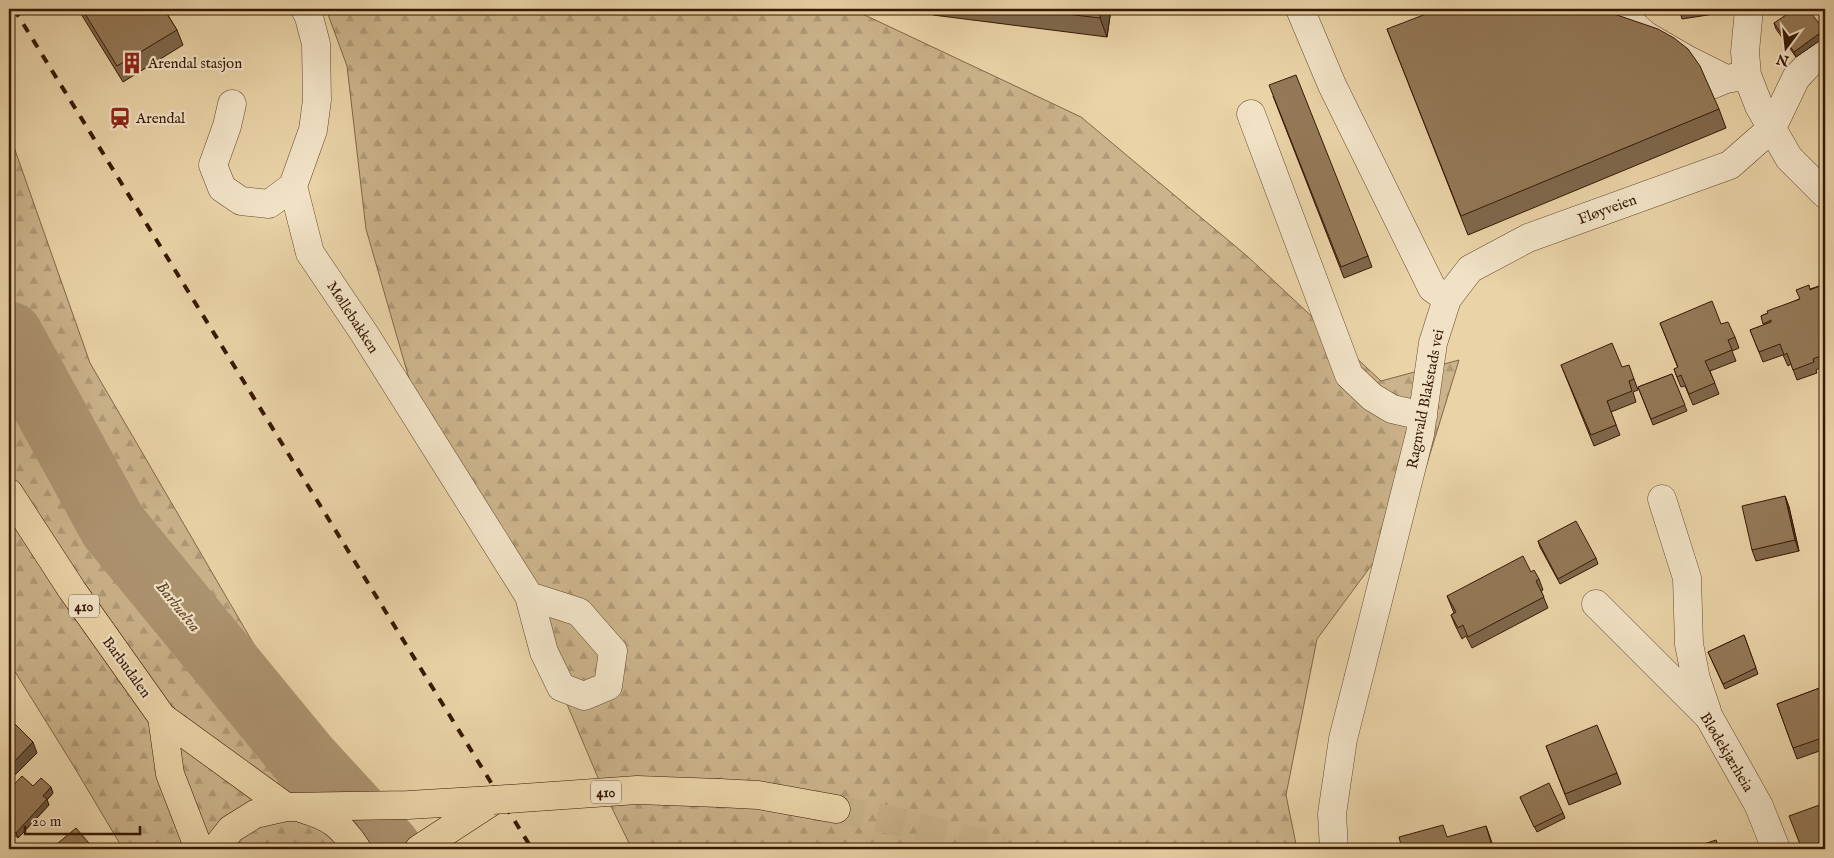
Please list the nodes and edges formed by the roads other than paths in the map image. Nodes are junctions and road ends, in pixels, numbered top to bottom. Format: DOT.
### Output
graph roads {
  1 [pos="305,9"];
  2 [pos="1300,9"];
  3 [pos="1616,9"];
  4 [pos="1749,9"];
  5 [pos="1605,34"];
  6 [pos="1825,46"];
  7 [pos="1736,77"];
  8 [pos="1675,100"];
  9 [pos="232,104"];
  10 [pos="1648,111"];
  11 [pos="1251,114"];
  12 [pos="1772,128"];
  13 [pos="293,186"];
  14 [pos="1825,194"];
  15 [pos="1448,299"];
  16 [pos="1423,416"];
  17 [pos="9,493"];
  18 [pos="1662,499"];
  19 [pos="529,596"];
  20 [pos="1596,604"];
  21 [pos="162,716"];
  22 [pos="1709,717"];
  23 [pos="493,800"];
  24 [pos="291,807"];
  25 [pos="836,809"];
  26 [pos="200,849"];
  27 [pos="215,849"];
  28 [pos="357,849"];
  29 [pos="419,849"];
  30 [pos="1334,849"];
  31 [pos="1776,849"];
  1 -- 13 [label="street"];
  2 -- 15 [label="street"];
  3 -- 7 [label="street"];
  4 -- 7 [label="street"];
  5 -- 8 [label="street"];
  6 -- 12 [label="street"];
  7 -- 8 [label="street"];
  7 -- 12 [label="street"];
  8 -- 10 [label="street"];
  9 -- 13 [label="street"];
  11 -- 16 [label="street"];
  12 -- 14 [label="street"];
  12 -- 15 [label="street, Fløyveien"];
  13 -- 19 [label="street, Møllebakken"];
  15 -- 16 [label="street, Ragnvald Blakstads vei"];
  16 -- 30 [label="street, Ragnvald Blakstads vei"];
  17 -- 21 [label="main road, Barbudalen / 410"];
  18 -- 22 [label="street"];
  20 -- 22 [label="street, Blødekjærheia"];
  21 -- 24 [label="main road, Barbudalen / 410"];
  21 -- 26 [label="main road, Barbudalen / 410"];
  22 -- 31 [label="street, Blødekjærheia"];
  23 -- 24 [label="main road, 410"];
  23 -- 25 [label="main road, 410, bridge"];
  23 -- 29 [label="main road, 410"];
  24 -- 27 [label="main road, 410"];
  24 -- 28 [label="main road, 410"];
}
